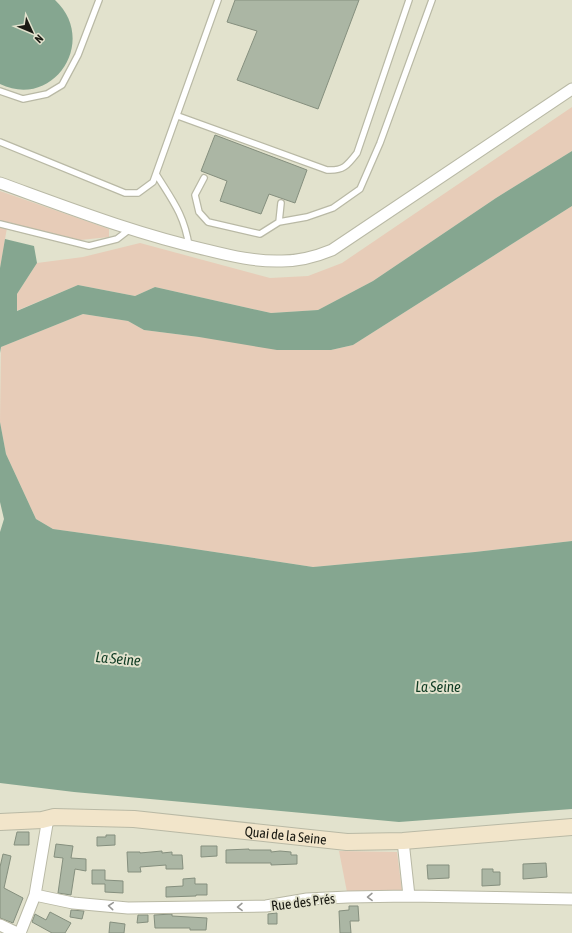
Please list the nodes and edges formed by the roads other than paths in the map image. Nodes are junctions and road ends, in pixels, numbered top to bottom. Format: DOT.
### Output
graph roads {
  1 [pos="99,0"];
  2 [pos="218,0"];
  3 [pos="409,0"];
  4 [pos="432,0"];
  5 [pos="572,89"];
  6 [pos="0,91"];
  7 [pos="178,116"];
  8 [pos="0,142"];
  9 [pos="156,174"];
  10 [pos="204,178"];
  11 [pos="0,183"];
  12 [pos="281,203"];
  13 [pos="279,222"];
  14 [pos="0,224"];
  15 [pos="130,230"];
  16 [pos="189,246"];
  17 [pos="48,818"];
  18 [pos="0,822"];
  19 [pos="572,827"];
  20 [pos="403,841"];
  21 [pos="35,895"];
  22 [pos="409,896"];
  23 [pos="572,899"];
  24 [pos="0,925"];
  25 [pos="18,933"];
  1 -- 6 [label="lane"];
  2 -- 7 [label="lane"];
  3 -- 7 [label="lane"];
  4 -- 13 [label="lane"];
  5 -- 16 [label="street"];
  7 -- 9 [label="lane"];
  8 -- 9 [label="lane"];
  9 -- 16 [label="lane"];
  10 -- 13 [label="lane"];
  11 -- 15 [label="street"];
  12 -- 13 [label="lane"];
  14 -- 15 [label="lane"];
  15 -- 16 [label="street"];
  17 -- 18 [label="street, Quai de la Seine"];
  17 -- 20 [label="street, Quai de la Seine"];
  17 -- 21 [label="street"];
  19 -- 20 [label="street, Quai de la Seine"];
  20 -- 22 [label="street"];
  22 -- 21 [label="street, Rue des Prés, one-way"];
  21 -- 25 [label="street"];
  22 -- 23 [label="street, Rue des Prés"];
  24 -- 25 [label="street"];
}
